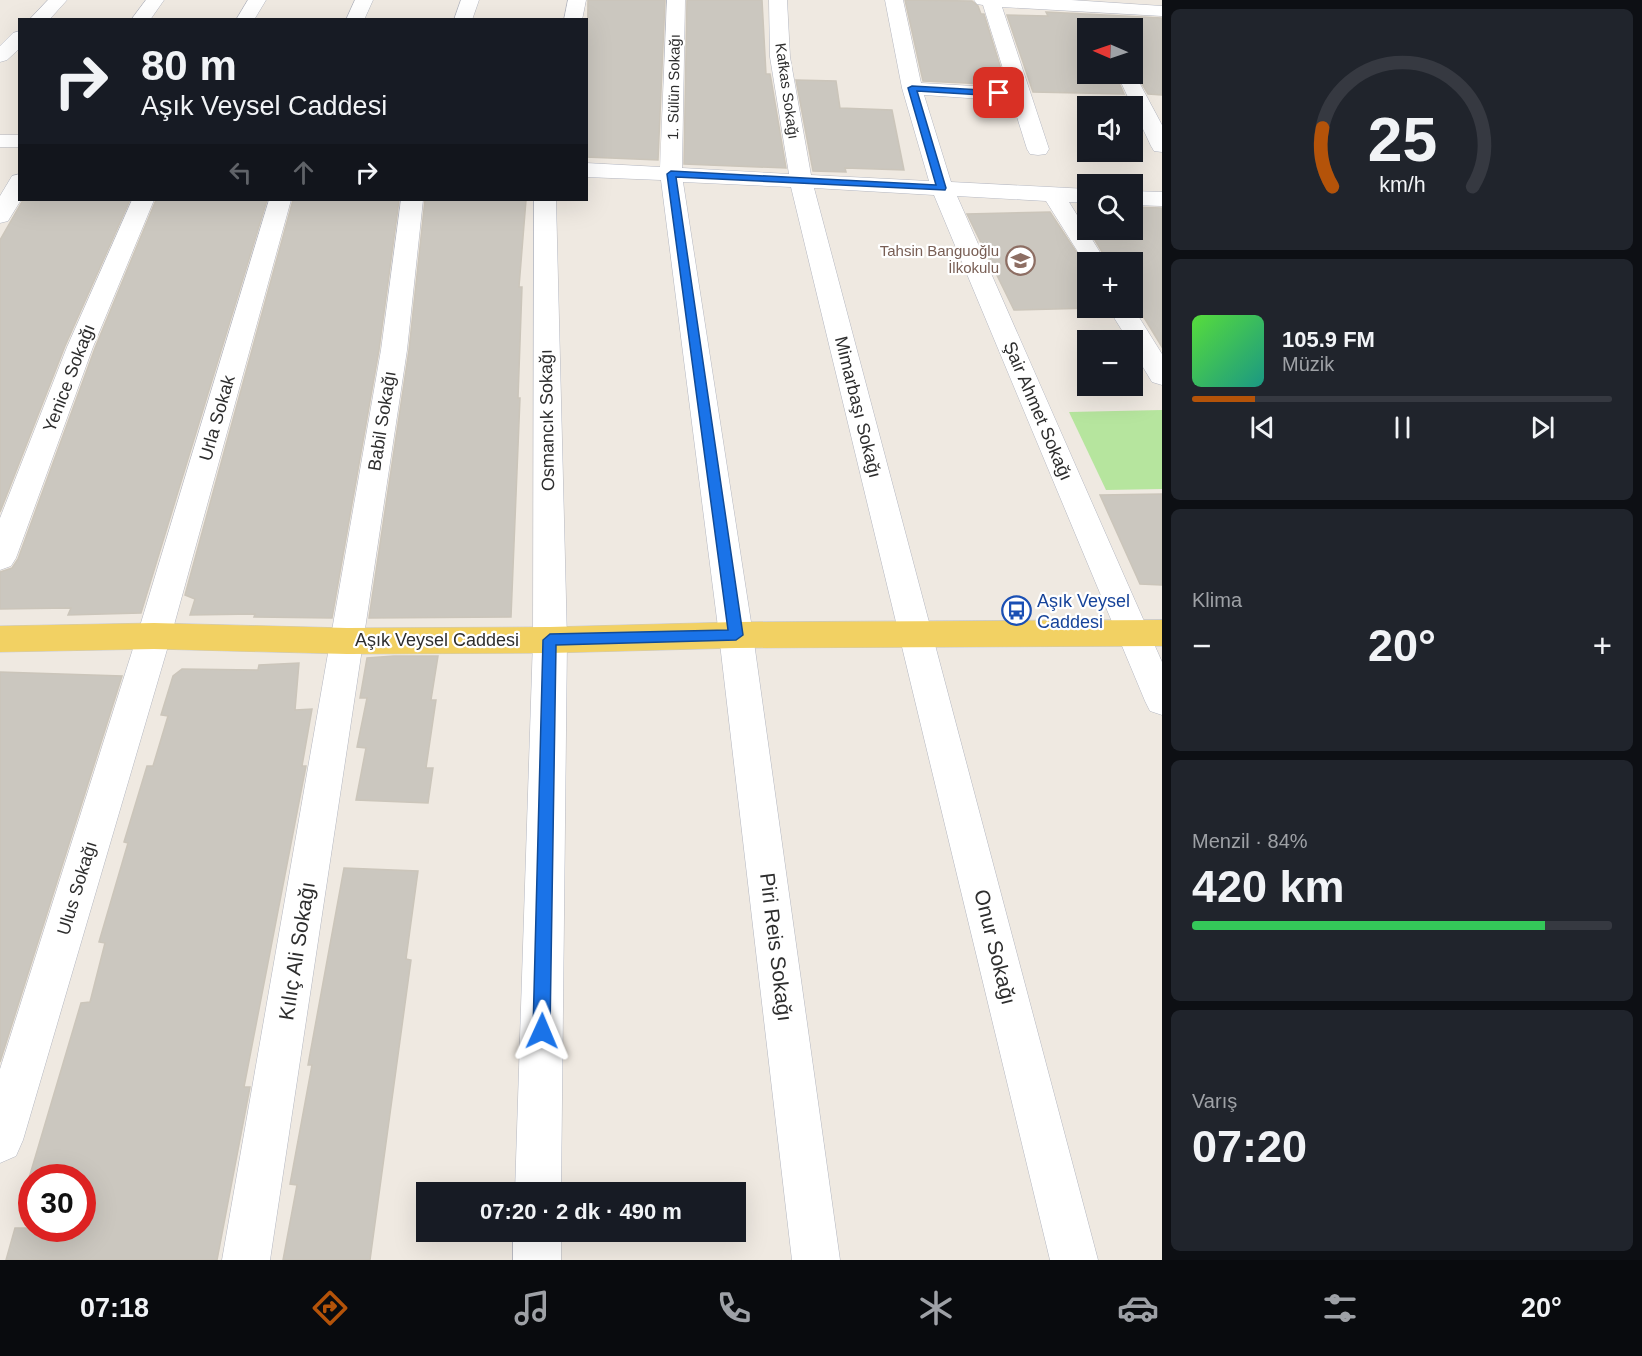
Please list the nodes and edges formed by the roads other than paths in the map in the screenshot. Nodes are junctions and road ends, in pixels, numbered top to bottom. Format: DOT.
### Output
graph roads {
  1 [pos="58,0"];
  2 [pos="155,0"];
  3 [pos="257,0"];
  4 [pos="364,0"];
  5 [pos="470,0"];
  6 [pos="577,0"];
  7 [pos="676,0"];
  8 [pos="778,0"];
  9 [pos="894,0"];
  10 [pos="983,0"];
  11 [pos="992,1"];
  12 [pos="1035,2"];
  13 [pos="1129,5"];
  14 [pos="1095,8"];
  15 [pos="1162,11"];
  16 [pos="40,18"];
  17 [pos="142,18"];
  18 [pos="246,18"];
  19 [pos="356,18"];
  20 [pos="465,18"];
  21 [pos="573,18"];
  22 [pos="1100,18"];
  23 [pos="18,40"];
  24 [pos="0,56"];
  25 [pos="1132,84"];
  26 [pos="912,88"];
  27 [pos="1020,95"];
  28 [pos="0,141"];
  29 [pos="18,141"];
  30 [pos="1162,146"];
  31 [pos="1038,149"];
  32 [pos="588,170"];
  33 [pos="671,174"];
  34 [pos="801,181"];
  35 [pos="18,184"];
  36 [pos="942,188"];
  37 [pos="1053,194"];
  38 [pos="1077,195"];
  39 [pos="1143,198"];
  40 [pos="1162,199"];
  41 [pos="143,201"];
  42 [pos="280,201"];
  43 [pos="412,201"];
  44 [pos="545,201"];
  45 [pos="0,216"];
  46 [pos="1088,252"];
  47 [pos="1127,318"];
  48 [pos="1162,376"];
  49 [pos="0,558"];
  50 [pos="916,634"];
  51 [pos="1148,634"];
  52 [pos="736,635"];
  53 [pos="154,636"];
  54 [pos="0,639"];
  55 [pos="550,640"];
  56 [pos="347,641"];
  57 [pos="1162,701"];
  58 [pos="0,1140"];
  59 [pos="538,1182"];
  60 [pos="537,1242"];
  61 [pos="246,1260"];
  62 [pos="537,1260"];
  63 [pos="816,1260"];
  64 [pos="1074,1260"];
  1 -- 16 [label="street"];
  2 -- 17 [label="street"];
  3 -- 18 [label="street"];
  4 -- 19 [label="street"];
  5 -- 20 [label="street"];
  6 -- 21 [label="street"];
  7 -- 33 [label="street, 1. Sülün Sokağı"];
  8 -- 34 [label="street, Kafkas Sokağı"];
  9 -- 26 [label="street, Şair Ahmet Sokağı"];
  10 -- 11 [label="street"];
  11 -- 12 [label="street"];
  11 -- 27 [label="street"];
  12 -- 14 [label="street"];
  13 -- 14 [label="street"];
  13 -- 15 [label="street"];
  14 -- 22 [label="street"];
  23 -- 24 [label="street"];
  25 -- 30 [label="street"];
  26 -- 27 [label="street"];
  26 -- 36 [label="street, Şair Ahmet Sokağı"];
  27 -- 31 [label="street"];
  28 -- 29 [label="street"];
  32 -- 33 [label="street"];
  33 -- 34 [label="street"];
  33 -- 52 [label="street, 1. Sülün Sokağı"];
  34 -- 36 [label="street"];
  34 -- 50 [label="street, Mimarbaşı Sokağı"];
  35 -- 45 [label="street"];
  36 -- 37 [label="street"];
  36 -- 51 [label="street, Şair Ahmet Sokağı"];
  37 -- 38 [label="street"];
  37 -- 46 [label="street"];
  39 -- 40 [label="street"];
  41 -- 49 [label="street, Yenice Sokağı"];
  42 -- 53 [label="street, Urla Sokak"];
  43 -- 56 [label="street, Babil Sokağı"];
  44 -- 55 [label="street, Osmancık Sokağı"];
  47 -- 48 [label="street"];
  50 -- 51 [label="main road, Aşık Veysel Caddesi"];
  50 -- 52 [label="main road, Aşık Veysel Caddesi"];
  50 -- 64 [label="street, Onur Sokağı"];
  51 -- 57 [label="street, Şair Ahmet Sokağı"];
  52 -- 55 [label="main road, Aşık Veysel Caddesi"];
  52 -- 63 [label="street, Piri Reis Sokağı"];
  53 -- 54 [label="main road, Aşık Veysel Caddesi"];
  53 -- 56 [label="main road, Aşık Veysel Caddesi"];
  53 -- 58 [label="street, Ulus Sokağı"];
  55 -- 56 [label="main road, Aşık Veysel Caddesi"];
  55 -- 59 [label="street, Osmancık Sokağı"];
  56 -- 61 [label="street, Kılıç Ali Sokağı"];
  60 -- 62 [label="street"];
}
